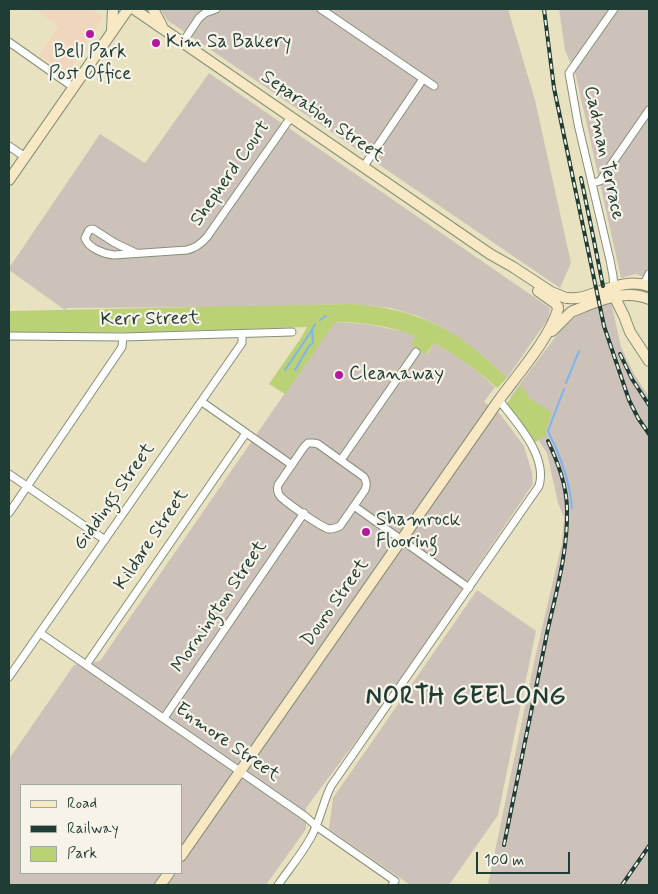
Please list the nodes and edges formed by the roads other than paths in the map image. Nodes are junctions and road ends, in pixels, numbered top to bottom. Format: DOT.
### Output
graph roads {
  1 [pos="113,9"];
  2 [pos="128,9"];
  3 [pos="134,9"];
  4 [pos="153,9"];
  5 [pos="216,9"];
  6 [pos="321,9"];
  7 [pos="614,9"];
  8 [pos="163,28"];
  9 [pos="112,31"];
  10 [pos="9,42"];
  11 [pos="183,42"];
  12 [pos="423,79"];
  13 [pos="434,86"];
  14 [pos="74,87"];
  15 [pos="649,110"];
  16 [pos="291,117"];
  17 [pos="9,146"];
  18 [pos="25,157"];
  19 [pos="364,166"];
  20 [pos="9,180"];
  21 [pos="592,184"];
  22 [pos="136,253"];
  23 [pos="490,254"];
  24 [pos="649,274"];
  25 [pos="647,285"];
  26 [pos="615,292"];
  27 [pos="645,297"];
  28 [pos="567,298"];
  29 [pos="558,308"];
  30 [pos="570,313"];
  31 [pos="292,332"];
  32 [pos="242,334"];
  33 [pos="9,336"];
  34 [pos="123,337"];
  35 [pos="9,341"];
  36 [pos="538,347"];
  37 [pos="416,352"];
  38 [pos="649,361"];
  39 [pos="499,400"];
  40 [pos="202,402"];
  41 [pos="246,433"];
  42 [pos="341,460"];
  43 [pos="292,465"];
  44 [pos="9,474"];
  45 [pos="27,486"];
  46 [pos="354,506"];
  47 [pos="9,513"];
  48 [pos="304,513"];
  49 [pos="104,540"];
  50 [pos="401,540"];
  51 [pos="469,588"];
  52 [pos="40,633"];
  53 [pos="86,665"];
  54 [pos="9,677"];
  55 [pos="164,718"];
  56 [pos="240,772"];
  57 [pos="316,826"];
  58 [pos="182,855"];
  59 [pos="168,874"];
  60 [pos="393,883"];
  61 [pos="160,885"];
  62 [pos="278,885"];
  1 -- 9 [label="main road"];
  2 -- 9 [label="main road"];
  3 -- 8 [label="main road, Separation Street"];
  4 -- 8 [label="main road"];
  5 -- 11 [label="street"];
  6 -- 12 [label="street"];
  7 -- 21 [label="street, Cadman Terrace"];
  8 -- 11 [label="main road, Separation Street"];
  9 -- 14 [label="main road"];
  10 -- 14 [label="street"];
  11 -- 16 [label="main road, Separation Street"];
  12 -- 13 [label="street"];
  12 -- 19 [label="street"];
  14 -- 18 [label="main road"];
  15 -- 21 [label="street"];
  16 -- 19 [label="main road, Separation Street"];
  16 -- 22 [label="street, Shepherd Court"];
  17 -- 18 [label="street"];
  18 -- 20 [label="main road"];
  19 -- 23 [label="main road, Separation Street"];
  21 -- 26 [label="street, Cadman Terrace"];
  22 -- 22 [label="street, Shepherd Court"];
  23 -- 28 [label="main road, Separation Street"];
  23 -- 29 [label="main road, Separation Street"];
  24 -- 25 [label="street"];
  25 -- 26 [label="main road"];
  25 -- 27 [label="main road"];
  26 -- 27 [label="main road"];
  26 -- 28 [label="main road"];
  26 -- 30 [label="main road"];
  26 -- 38 [label="main road"];
  28 -- 29 [label="main road"];
  28 -- 30 [label="main road"];
  29 -- 30 [label="main road"];
  29 -- 36 [label="main road, Douro Street"];
  30 -- 36 [label="main road, Douro Street"];
  31 -- 32 [label="street, Kerr Street"];
  32 -- 34 [label="street, Kerr Street"];
  32 -- 40 [label="street, Giddings Street"];
  33 -- 34 [label="street, Kerr Street"];
  33 -- 35 [label="street"];
  34 -- 45 [label="street"];
  36 -- 39 [label="main road, Douro Street"];
  37 -- 42 [label="street"];
  39 -- 50 [label="main road, Douro Street"];
  39 -- 51 [label="street"];
  40 -- 41 [label="street"];
  40 -- 49 [label="street, Giddings Street"];
  41 -- 43 [label="street"];
  41 -- 53 [label="street, Kildare Street"];
  42 -- 43 [label="street"];
  42 -- 46 [label="street"];
  43 -- 48 [label="street"];
  44 -- 45 [label="street"];
  45 -- 47 [label="street"];
  45 -- 49 [label="street"];
  46 -- 48 [label="street"];
  46 -- 50 [label="street"];
  48 -- 55 [label="street, Mornington Street"];
  49 -- 52 [label="street, Giddings Street"];
  50 -- 51 [label="street"];
  50 -- 56 [label="main road, Douro Street"];
  51 -- 57 [label="street"];
  52 -- 53 [label="street, Enmore Street"];
  52 -- 54 [label="street, Giddings Street"];
  53 -- 55 [label="street, Enmore Street"];
  55 -- 56 [label="street, Enmore Street"];
  56 -- 57 [label="street, Enmore Street"];
  56 -- 58 [label="main road, Douro Street"];
  57 -- 60 [label="street, Enmore Street"];
  57 -- 62 [label="street"];
  59 -- 61 [label="main road"];
}
